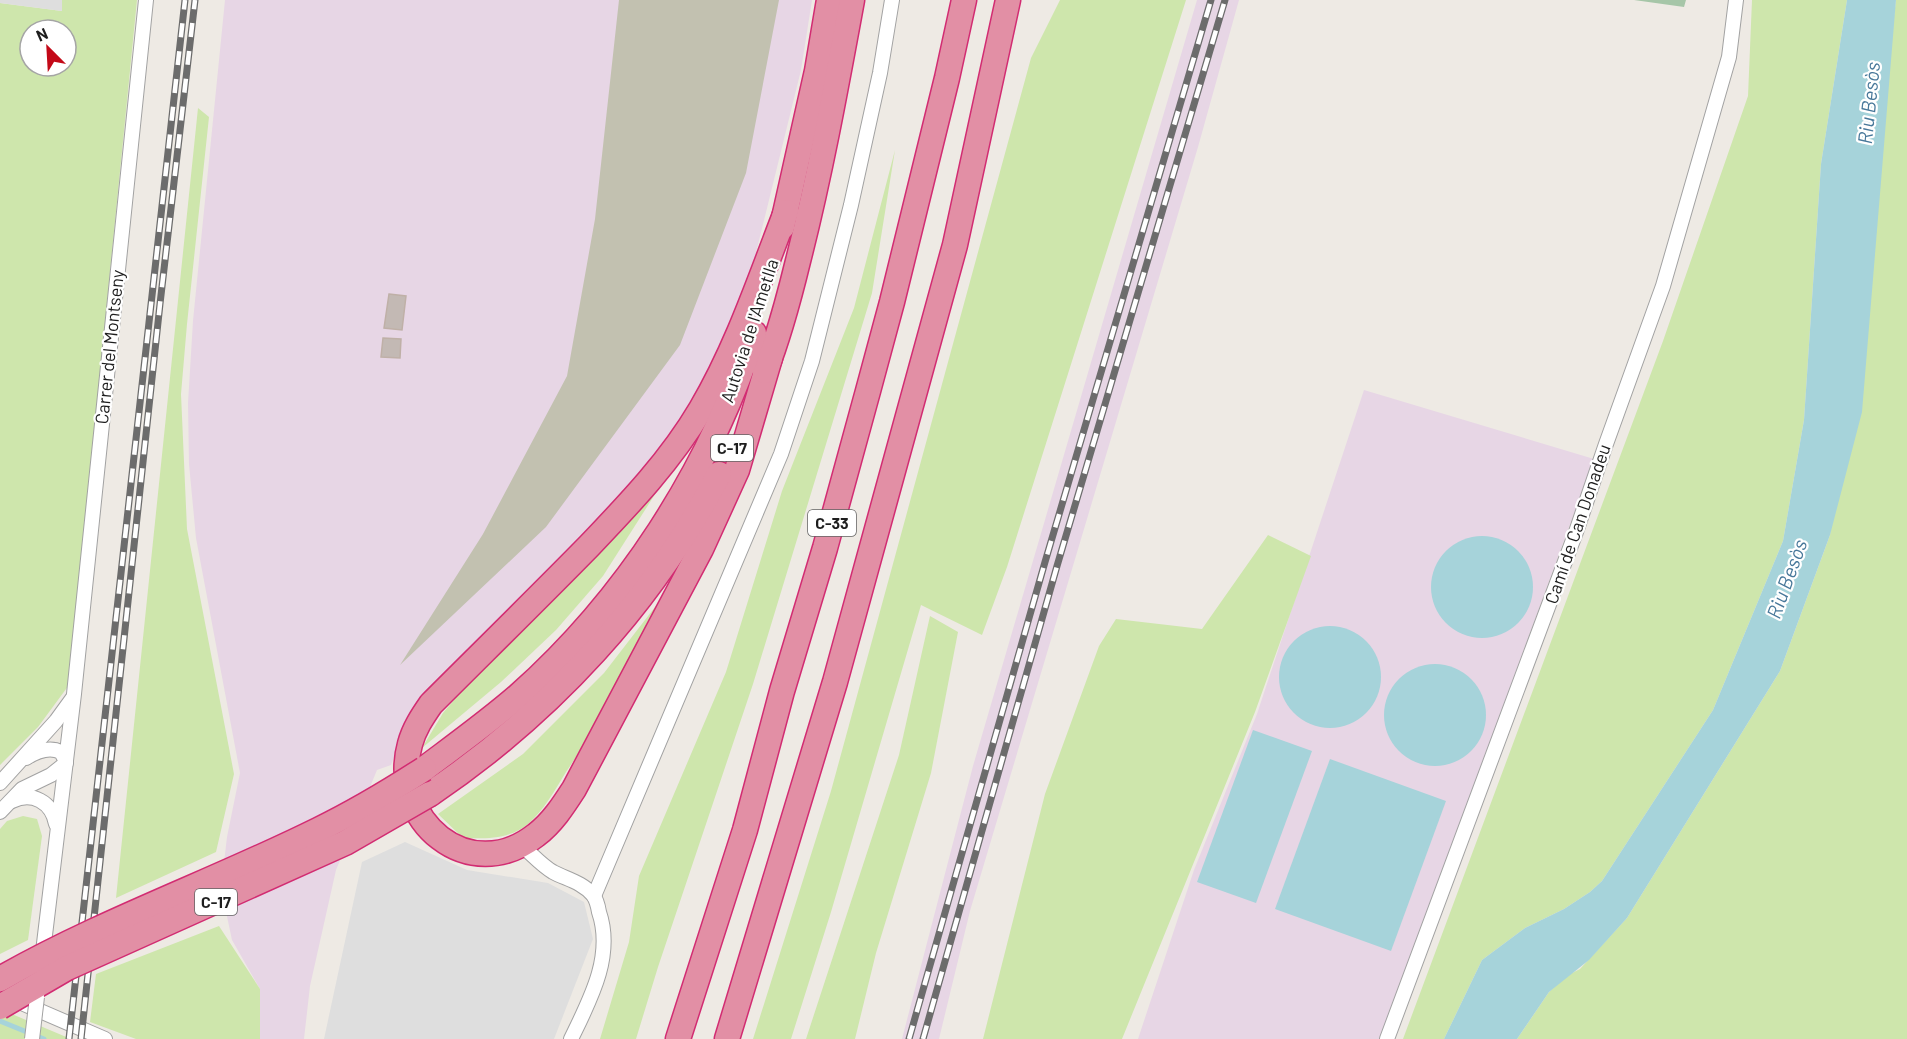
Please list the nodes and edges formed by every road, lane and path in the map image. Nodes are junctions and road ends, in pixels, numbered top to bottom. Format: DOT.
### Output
graph roads {
  1 [pos="146,0"];
  2 [pos="830,0"];
  3 [pos="852,0"];
  4 [pos="892,0"];
  5 [pos="964,0"];
  6 [pos="1008,0"];
  7 [pos="1736,0"];
  8 [pos="786,212"];
  9 [pos="770,358"];
  10 [pos="74,694"];
  11 [pos="66,762"];
  12 [pos="17,764"];
  13 [pos="0,783"];
  14 [pos="4,807"];
  15 [pos="57,829"];
  16 [pos="521,845"];
  17 [pos="594,896"];
  18 [pos="0,979"];
  19 [pos="0,994"];
  20 [pos="0,1007"];
  21 [pos="32,1039"];
  22 [pos="105,1039"];
  23 [pos="571,1039"];
  24 [pos="678,1039"];
  25 [pos="727,1039"];
  26 [pos="1388,1039"];
  1 -- 10 [label="street, Carrer del Montseny"];
  2 -- 8 [label="highway, Autovia de l'Ametlla / C-17"];
  3 -- 9 [label="highway, C-17"];
  4 -- 17 [label="street"];
  5 -- 24 [label="highway, C-33"];
  6 -- 25 [label="highway, C-33"];
  7 -- 26 [label="street, Camí de Can Donadeu"];
  8 -- 16 [label="highway"];
  8 -- 18 [label="highway, Autovia de l'Ametlla / C-17, bridge"];
  9 -- 16 [label="highway"];
  9 -- 20 [label="highway, C-17, bridge"];
  10 -- 11 [label="street, Carrer del Montseny"];
  10 -- 12 [label="street, Carrer del Montseny"];
  11 -- 12 [label="street, Carrer del Montseny"];
  11 -- 14 [label="street"];
  11 -- 15 [label="street, Carrer del Montseny"];
  12 -- 13 [label="street, Carrer del Montseny"];
  14 -- 15 [label="street"];
  15 -- 21 [label="street, Carrer del Montseny, bridge"];
  16 -- 17 [label="street"];
  17 -- 23 [label="street"];
  19 -- 22 [label="street"];
}
